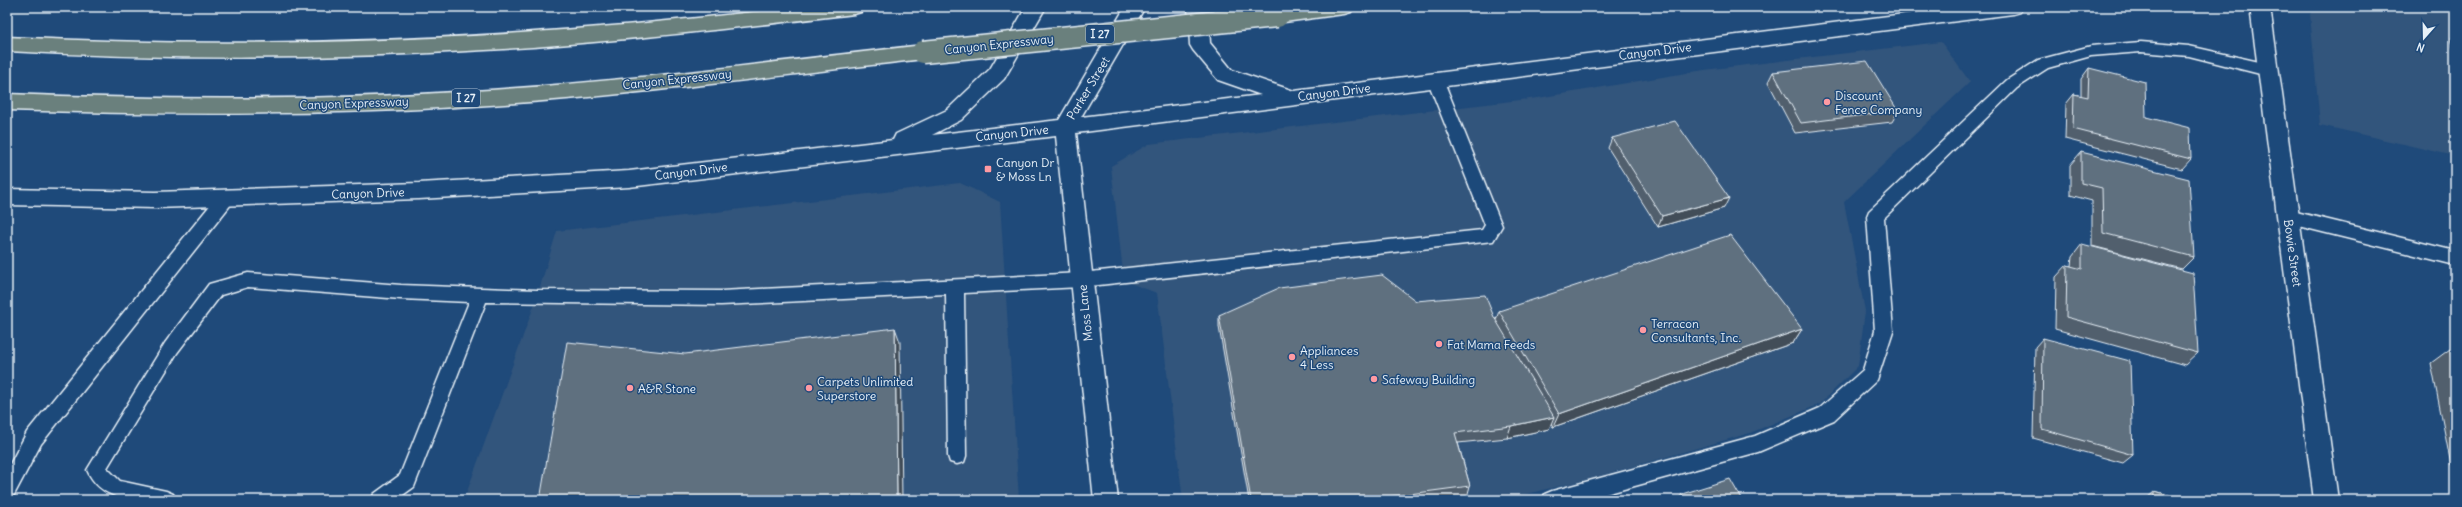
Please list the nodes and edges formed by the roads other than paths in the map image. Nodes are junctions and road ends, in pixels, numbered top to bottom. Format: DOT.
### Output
graph roads {
  1 [pos="854,7"];
  2 [pos="1036,7"];
  3 [pos="1135,7"];
  4 [pos="1198,7"];
  5 [pos="1344,7"];
  6 [pos="2013,7"];
  7 [pos="2260,7"];
  8 [pos="7,44"];
  9 [pos="2268,70"];
  10 [pos="1435,79"];
  11 [pos="1292,98"];
  12 [pos="7,102"];
  13 [pos="1065,127"];
  14 [pos="887,148"];
  15 [pos="7,197"];
  16 [pos="226,198"];
  17 [pos="2288,216"];
  18 [pos="2455,258"];
  19 [pos="1081,280"];
  20 [pos="955,288"];
  21 [pos="480,295"];
  22 [pos="957,456"];
  23 [pos="7,489"];
  24 [pos="166,500"];
  25 [pos="381,500"];
  26 [pos="1106,500"];
  27 [pos="1552,500"];
  28 [pos="2326,500"];
  1 -- 8 [label="highway"];
  2 -- 14 [label="main road"];
  3 -- 13 [label="main road, Parker Street"];
  4 -- 11 [label="main road"];
  5 -- 12 [label="highway, Canyon Expressway / I 27, bridge"];
  6 -- 10 [label="main road, Canyon Drive"];
  7 -- 9 [label="main road, Bowie Street"];
  9 -- 17 [label="main road, Bowie Street"];
  9 -- 27 [label="lane"];
  10 -- 11 [label="main road, Canyon Drive"];
  10 -- 19 [label="lane"];
  11 -- 13 [label="main road, Canyon Drive"];
  13 -- 14 [label="main road, Canyon Drive"];
  13 -- 19 [label="main road, Moss Lane"];
  14 -- 16 [label="main road, Canyon Drive"];
  15 -- 16 [label="main road, Canyon Drive"];
  16 -- 23 [label="lane"];
  17 -- 18 [label="lane"];
  17 -- 28 [label="main road, Bowie Street"];
  19 -- 20 [label="lane"];
  19 -- 26 [label="main road, Moss Lane"];
  20 -- 21 [label="lane"];
  20 -- 22 [label="lane"];
  21 -- 24 [label="lane"];
  21 -- 25 [label="lane"];
}
